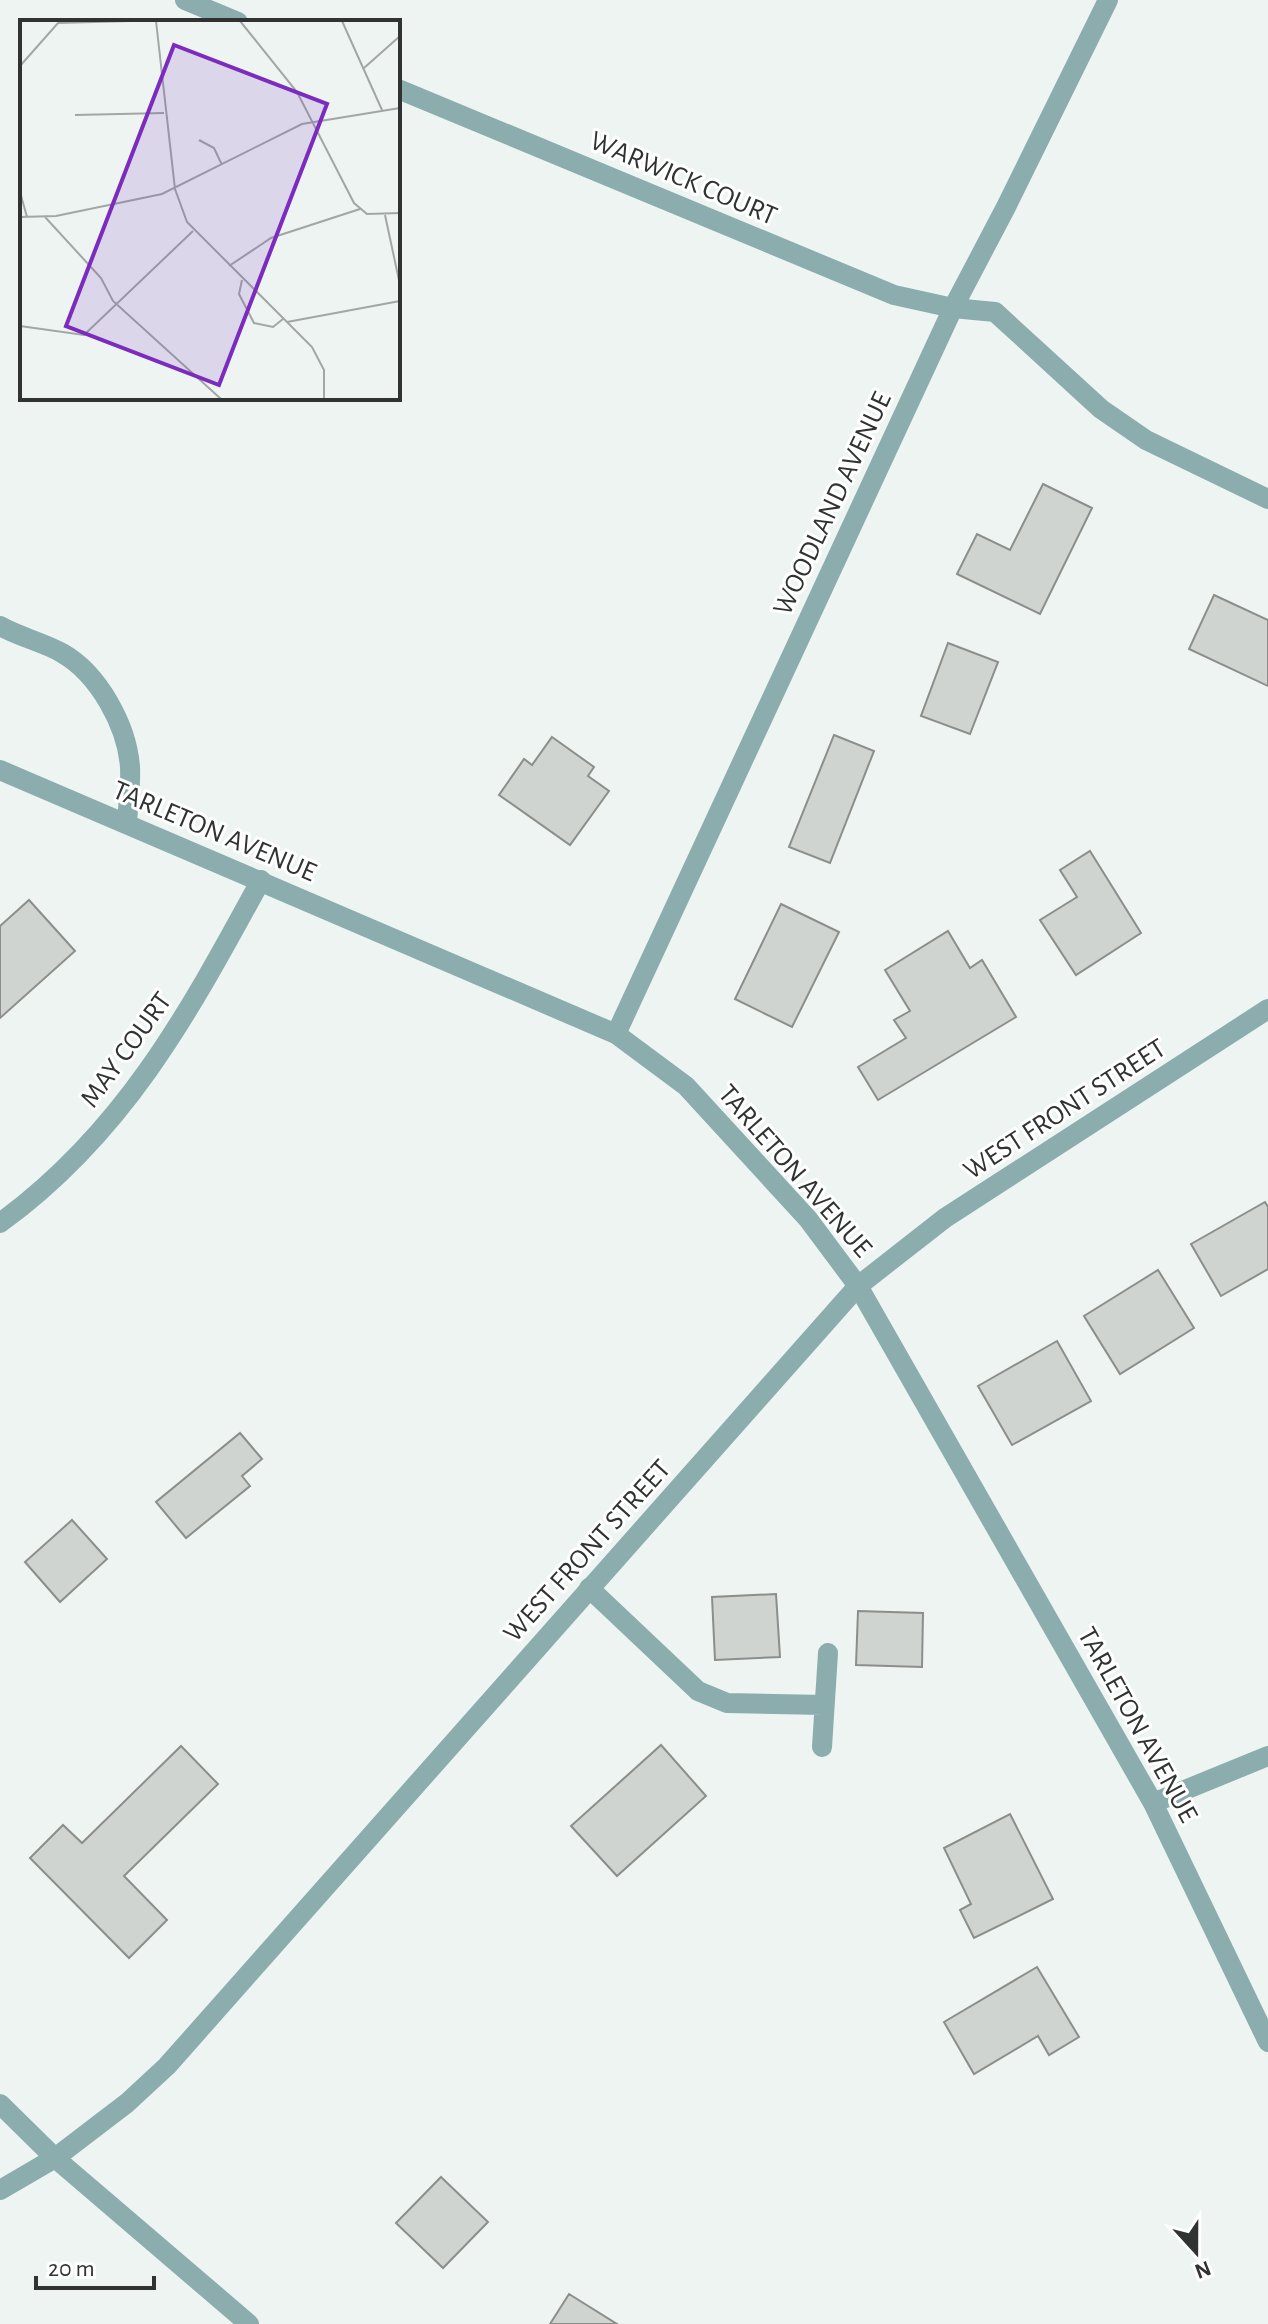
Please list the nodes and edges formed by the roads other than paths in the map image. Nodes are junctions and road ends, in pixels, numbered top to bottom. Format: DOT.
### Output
graph roads {
  1 [pos="185,0"];
  2 [pos="1108,0"];
  3 [pos="233,20"];
  4 [pos="400,90"];
  5 [pos="953,308"];
  6 [pos="1268,499"];
  7 [pos="0,626"];
  8 [pos="0,770"];
  9 [pos="127,823"];
  10 [pos="261,880"];
  11 [pos="1268,1009"];
  12 [pos="616,1034"];
  13 [pos="0,1223"];
  14 [pos="858,1286"];
  15 [pos="589,1588"];
  16 [pos="828,1653"];
  17 [pos="824,1705"];
  18 [pos="822,1747"];
  19 [pos="1268,1756"];
  20 [pos="1153,1803"];
  21 [pos="1268,2042"];
  22 [pos="0,2104"];
  23 [pos="55,2158"];
  24 [pos="0,2190"];
  25 [pos="249,2324"];
  1 -- 3 [label="street"];
  2 -- 5 [label="street, WOODLAND AVENUE"];
  4 -- 5 [label="street, WARWICK COURT"];
  5 -- 6 [label="street, WARWICK COURT"];
  5 -- 12 [label="street, WOODLAND AVENUE"];
  7 -- 9 [label="street"];
  8 -- 9 [label="street, TARLETON AVENUE"];
  9 -- 10 [label="street, TARLETON AVENUE"];
  10 -- 12 [label="street, TARLETON AVENUE"];
  10 -- 13 [label="street, MAY COURT"];
  11 -- 14 [label="street, WEST FRONT STREET"];
  12 -- 14 [label="street, TARLETON AVENUE"];
  14 -- 15 [label="street, WEST FRONT STREET"];
  14 -- 20 [label="street, TARLETON AVENUE"];
  15 -- 17 [label="street"];
  15 -- 23 [label="street, WEST FRONT STREET"];
  16 -- 17 [label="street"];
  17 -- 18 [label="street"];
  19 -- 20 [label="street"];
  20 -- 21 [label="street, TARLETON AVENUE"];
  22 -- 23 [label="street"];
  23 -- 24 [label="street, WEST FRONT STREET"];
  23 -- 25 [label="street"];
}
